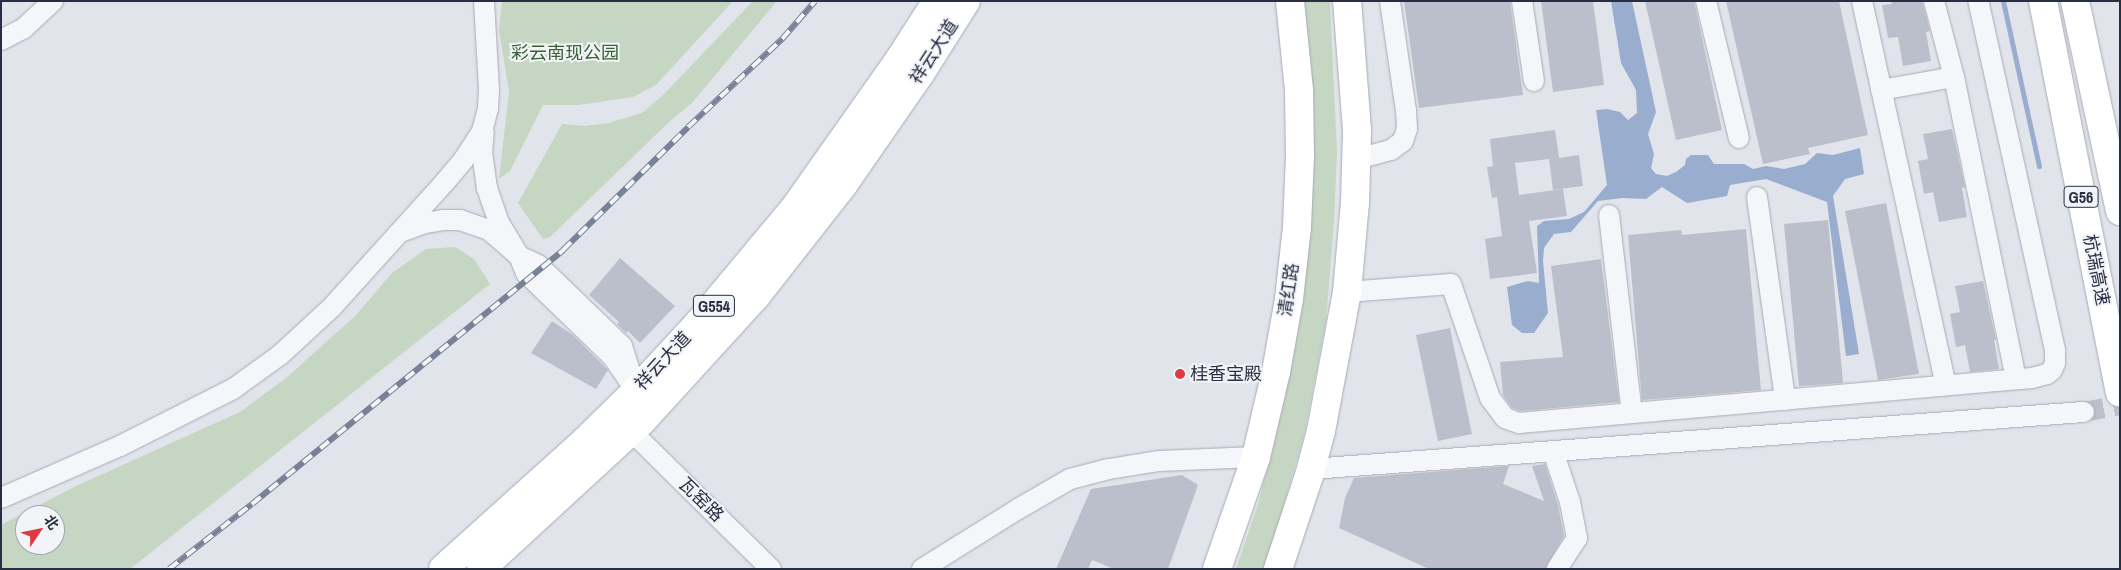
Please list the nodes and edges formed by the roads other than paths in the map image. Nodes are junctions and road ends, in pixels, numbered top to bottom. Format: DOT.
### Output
graph roads {
  1 [pos="54,1"];
  2 [pos="484,1"];
  3 [pos="937,1"];
  4 [pos="966,1"];
  5 [pos="1290,1"];
  6 [pos="1347,1"];
  7 [pos="1390,1"];
  8 [pos="1522,1"];
  9 [pos="1706,1"];
  10 [pos="1862,1"];
  11 [pos="1934,1"];
  12 [pos="1978,1"];
  13 [pos="2043,1"];
  14 [pos="2075,1"];
  15 [pos="1,40"];
  16 [pos="1954,77"];
  17 [pos="1534,81"];
  18 [pos="1881,90"];
  19 [pos="486,121"];
  20 [pos="1738,138"];
  21 [pos="1357,159"];
  22 [pos="1757,197"];
  23 [pos="2120,210"];
  24 [pos="1609,215"];
  25 [pos="399,233"];
  26 [pos="519,256"];
  27 [pos="1347,292"];
  28 [pos="2016,378"];
  29 [pos="1946,385"];
  30 [pos="636,391"];
  31 [pos="2120,392"];
  32 [pos="1785,400"];
  33 [pos="2084,412"];
  34 [pos="1632,414"];
  35 [pos="631,431"];
  36 [pos="1553,451"];
  37 [pos="1256,456"];
  38 [pos="1311,469"];
  39 [pos="1,498"];
  40 [pos="443,569"];
  41 [pos="481,569"];
  42 [pos="771,569"];
  43 [pos="922,569"];
  44 [pos="1217,569"];
  45 [pos="1278,569"];
  46 [pos="1557,569"];
  1 -- 15 [label="street"];
  2 -- 19 [label="street"];
  3 -- 30 [label="main road, 祥云大道 / G554"];
  4 -- 35 [label="main road, 祥云大道 / G554"];
  5 -- 37 [label="main road, 清红路"];
  6 -- 21 [label="main road"];
  7 -- 21 [label="street"];
  8 -- 17 [label="street"];
  9 -- 20 [label="street"];
  10 -- 18 [label="street"];
  11 -- 16 [label="street"];
  12 -- 28 [label="street"];
  13 -- 31 [label="main road, 杭瑞高速 / G56"];
  14 -- 23 [label="main road, G56"];
  16 -- 18 [label="street"];
  16 -- 28 [label="street"];
  18 -- 29 [label="street"];
  19 -- 25 [label="street"];
  19 -- 26 [label="street"];
  21 -- 27 [label="main road"];
  22 -- 32 [label="street"];
  24 -- 34 [label="street"];
  25 -- 26 [label="street"];
  25 -- 39 [label="street"];
  26 -- 30 [label="street"];
  27 -- 34 [label="street"];
  27 -- 38 [label="main road"];
  28 -- 29 [label="street"];
  29 -- 32 [label="street"];
  30 -- 35 [label="main road"];
  30 -- 40 [label="main road, 祥云大道 / G554"];
  32 -- 34 [label="street"];
  33 -- 36 [label="street"];
  35 -- 41 [label="main road, 祥云大道 / G554"];
  35 -- 42 [label="street, 瓦窑路"];
  36 -- 38 [label="street"];
  36 -- 46 [label="street"];
  37 -- 43 [label="street"];
  37 -- 44 [label="main road, 清红路"];
  38 -- 45 [label="main road"];
}
